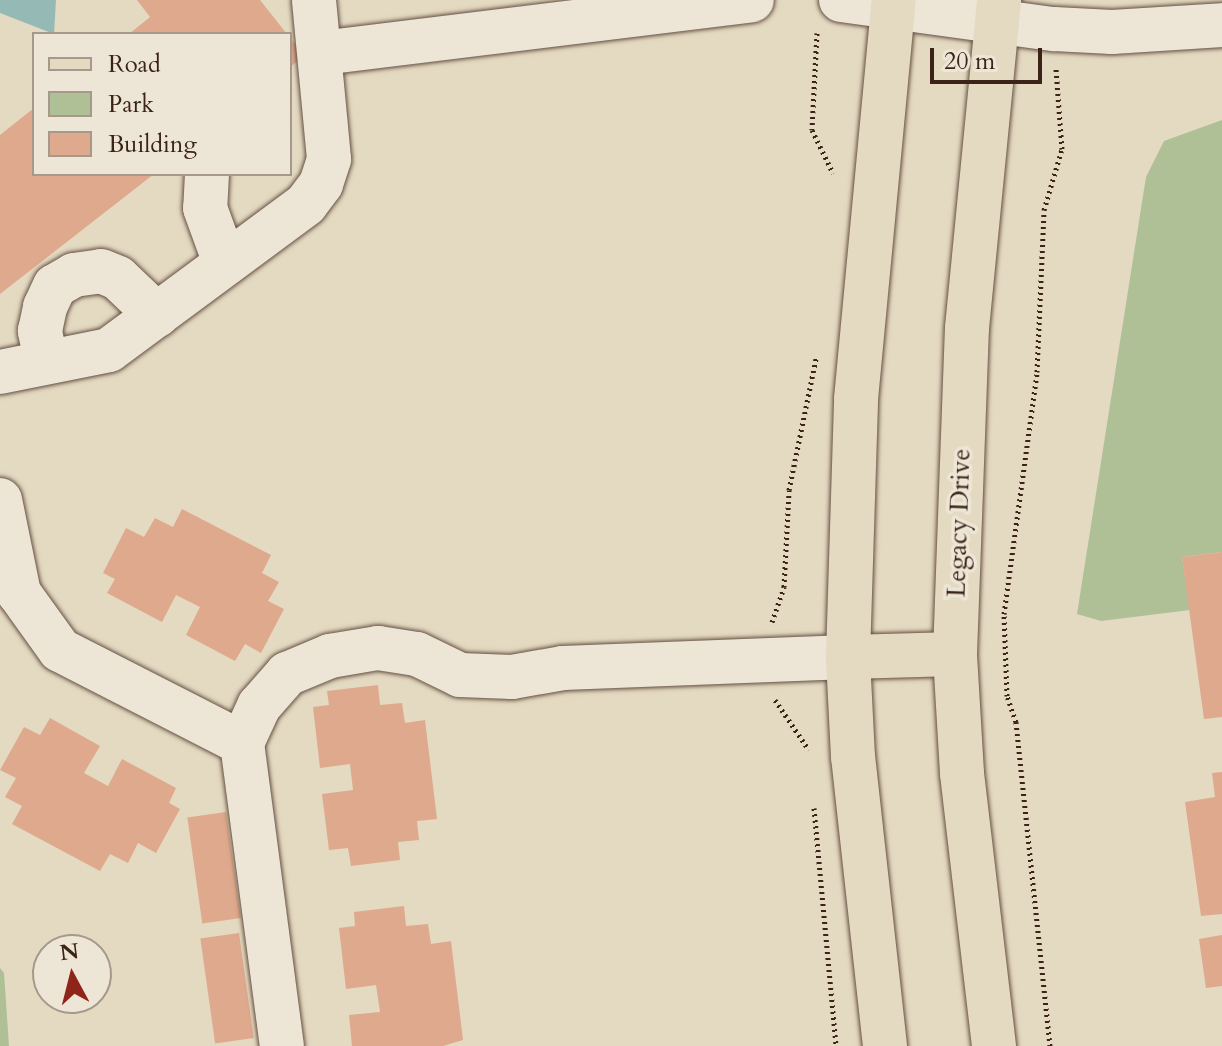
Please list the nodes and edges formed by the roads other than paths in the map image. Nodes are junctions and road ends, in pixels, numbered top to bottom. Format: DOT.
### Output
graph roads {
  1 [pos="314,0"];
  2 [pos="752,0"];
  3 [pos="841,0"];
  4 [pos="894,4"];
  5 [pos="998,11"];
  6 [pos="1222,25"];
  7 [pos="312,82"];
  8 [pos="207,176"];
  9 [pos="225,263"];
  10 [pos="157,315"];
  11 [pos="46,360"];
  12 [pos="0,372"];
  13 [pos="0,500"];
  14 [pos="955,654"];
  15 [pos="848,657"];
  16 [pos="242,743"];
  17 [pos="282,1046"];
  18 [pos="885,1046"];
  19 [pos="994,1046"];
  1 -- 7 [label="street"];
  2 -- 7 [label="street"];
  3 -- 4 [label="street"];
  4 -- 5 [label="street"];
  4 -- 15 [label="main road"];
  5 -- 6 [label="street"];
  5 -- 14 [label="main road, Legacy Drive"];
  7 -- 9 [label="street"];
  8 -- 9 [label="street"];
  9 -- 10 [label="street"];
  10 -- 11 [label="street"];
  10 -- 11 [label="street"];
  11 -- 12 [label="street"];
  13 -- 16 [label="street"];
  14 -- 15 [label="main road"];
  14 -- 19 [label="main road, Legacy Drive"];
  15 -- 16 [label="street"];
  15 -- 18 [label="main road"];
  16 -- 17 [label="street"];
}
